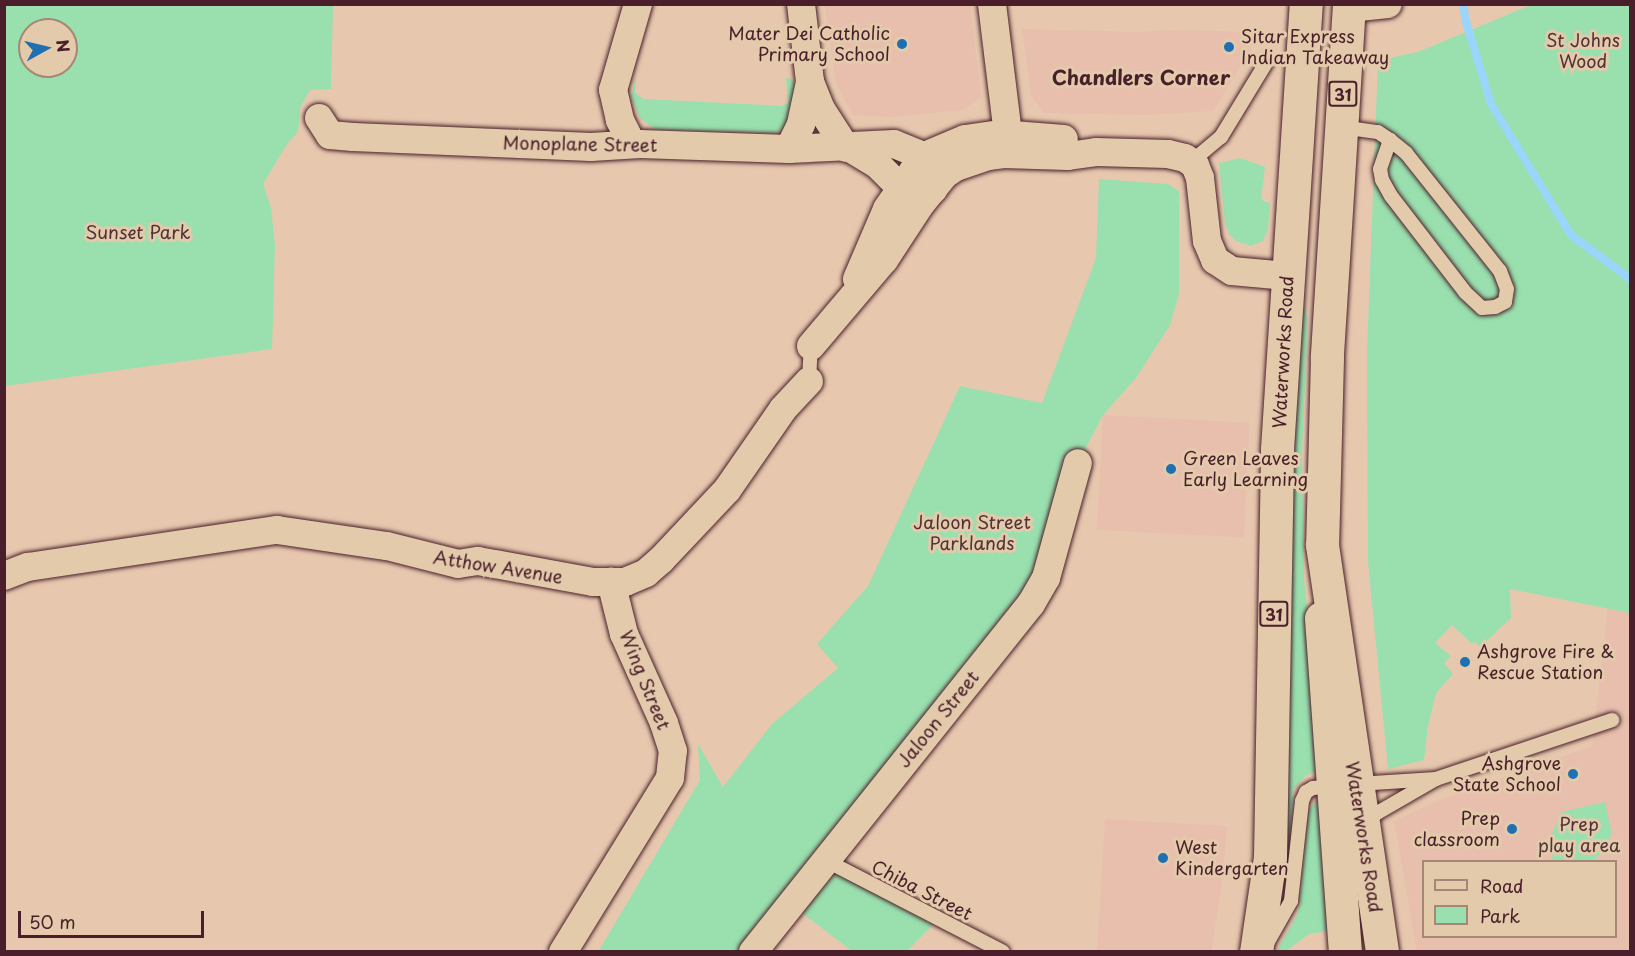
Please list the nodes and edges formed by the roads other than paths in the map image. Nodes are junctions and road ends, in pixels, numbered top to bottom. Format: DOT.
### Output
graph roads {
  1 [pos="638,4"];
  2 [pos="801,4"];
  3 [pos="992,4"];
  4 [pos="1388,4"];
  5 [pos="1349,6"];
  6 [pos="1306,8"];
  7 [pos="1266,63"];
  8 [pos="810,82"];
  9 [pos="319,118"];
  10 [pos="1341,127"];
  11 [pos="1390,140"];
  12 [pos="632,144"];
  13 [pos="1009,144"];
  14 [pos="848,148"];
  15 [pos="789,149"];
  16 [pos="927,157"];
  17 [pos="1191,162"];
  18 [pos="901,188"];
  19 [pos="933,189"];
  20 [pos="1287,276"];
  21 [pos="1331,278"];
  22 [pos="850,299"];
  23 [pos="811,346"];
  24 [pos="809,381"];
  25 [pos="1078,463"];
  26 [pos="4,576"];
  27 [pos="611,582"];
  28 [pos="1612,720"];
  29 [pos="1436,779"];
  30 [pos="1345,785"];
  31 [pos="1362,827"];
  32 [pos="825,860"];
  33 [pos="562,951"];
  34 [pos="753,951"];
  35 [pos="1003,951"];
  36 [pos="1256,951"];
  37 [pos="1262,951"];
  38 [pos="1345,951"];
  39 [pos="1382,951"];
  1 -- 12 [label="street"];
  2 -- 8 [label="street"];
  3 -- 13 [label="street"];
  4 -- 5 [label="street"];
  5 -- 6 [label="main road"];
  5 -- 10 [label="main road, Waterworks Road / 31"];
  6 -- 20 [label="main road, Waterworks Road / 31"];
  7 -- 17 [label="lane"];
  8 -- 14 [label="street"];
  8 -- 15 [label="street"];
  9 -- 12 [label="street, Monoplane Street"];
  10 -- 11 [label="lane"];
  10 -- 21 [label="main road, Waterworks Road / 31"];
  11 -- 11 [label="lane"];
  12 -- 15 [label="street, Monoplane Street"];
  13 -- 16 [label="street"];
  13 -- 17 [label="street"];
  13 -- 19 [label="street"];
  14 -- 15 [label="street, Monoplane Street"];
  14 -- 16 [label="street, Monoplane Street"];
  14 -- 18 [label="street"];
  16 -- 18 [label="street"];
  16 -- 19 [label="street"];
  17 -- 20 [label="street"];
  18 -- 19 [label="street"];
  18 -- 22 [label="street, Atthow Avenue"];
  19 -- 22 [label="street, Atthow Avenue"];
  20 -- 21 [label="main road"];
  20 -- 36 [label="main road, Waterworks Road / 31"];
  21 -- 30 [label="main road, Waterworks Road / 31"];
  22 -- 23 [label="street, Atthow Avenue"];
  23 -- 24 [label="lane, Atthow Avenue"];
  24 -- 27 [label="street, Atthow Avenue"];
  25 -- 32 [label="street, Jaloon Street"];
  26 -- 27 [label="street, Atthow Avenue"];
  27 -- 33 [label="street, Wing Street"];
  28 -- 29 [label="lane"];
  29 -- 30 [label="lane"];
  29 -- 31 [label="lane"];
  30 -- 31 [label="main road, Waterworks Road / 31"];
  30 -- 37 [label="lane"];
  30 -- 38 [label="main road, Waterworks Road"];
  31 -- 39 [label="main road, Waterworks Road / 31"];
  32 -- 34 [label="street, Jaloon Street"];
  32 -- 35 [label="lane, Chiba Street"];
}
